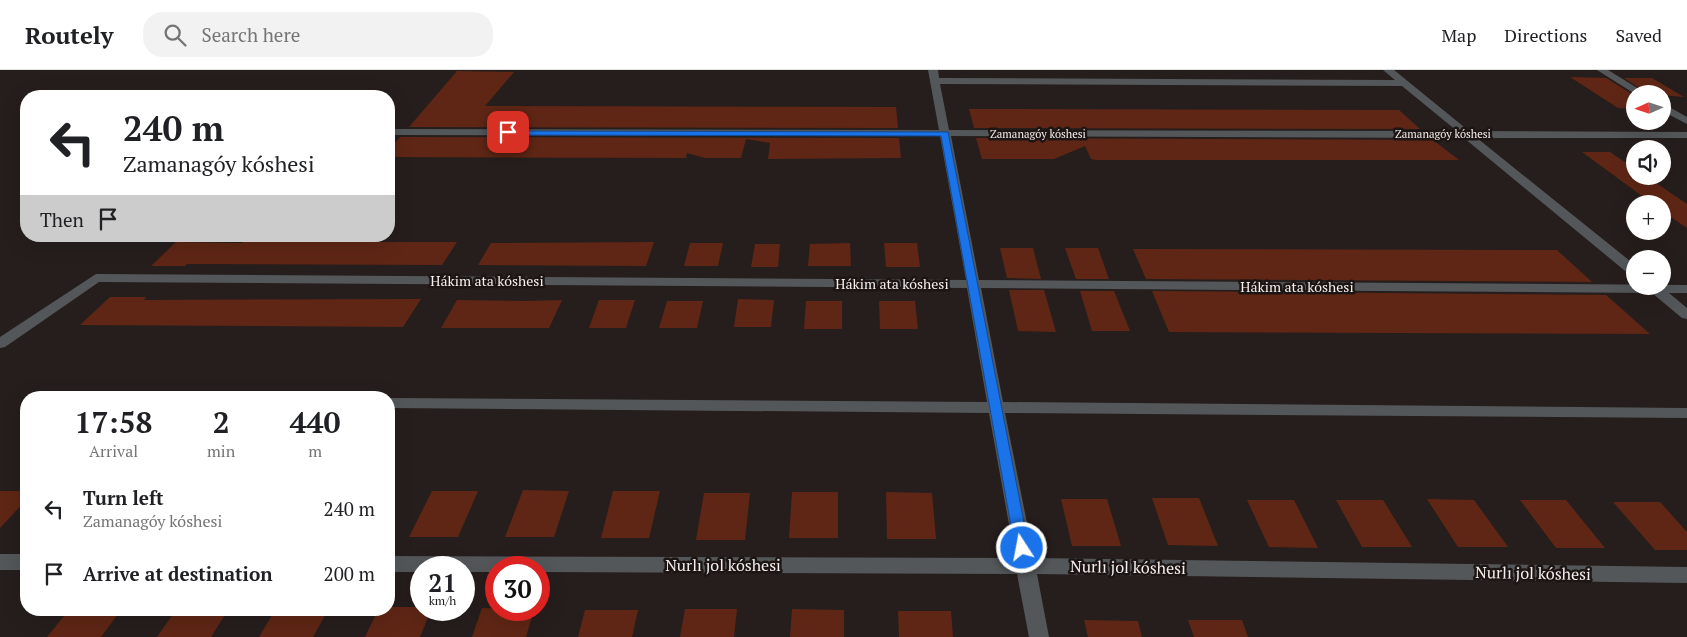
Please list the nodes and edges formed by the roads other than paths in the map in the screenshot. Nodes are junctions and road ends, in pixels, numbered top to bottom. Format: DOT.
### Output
graph roads {
  1 [pos="1388,70"];
  2 [pos="1602,70"];
  3 [pos="934,75"];
  4 [pos="1403,83"];
  5 [pos="1627,85"];
  6 [pos="1671,111"];
  7 [pos="1687,121"];
  8 [pos="395,132"];
  9 [pos="945,134"];
  10 [pos="1466,134"];
  11 [pos="1687,135"];
  12 [pos="1626,265"];
  13 [pos="973,285"];
  14 [pos="1626,288"];
  15 [pos="1671,289"];
  16 [pos="1687,289"];
  17 [pos="1663,295"];
  18 [pos="1687,315"];
  19 [pos="0,344"];
  20 [pos="395,404"];
  21 [pos="996,408"];
  22 [pos="1687,413"];
  23 [pos="0,562"];
  24 [pos="20,562"];
  25 [pos="395,564"];
  26 [pos="1025,566"];
  27 [pos="1687,575"];
  28 [pos="1038,637"];
  1 -- 4 [label="street"];
  2 -- 5 [label="street"];
  3 -- 4 [label="street"];
  3 -- 9 [label="street"];
  4 -- 10 [label="street"];
  6 -- 7 [label="street"];
  8 -- 9 [label="street, Zamanagóy kóshesi"];
  9 -- 10 [label="street, Zamanagóy kóshesi"];
  9 -- 13 [label="street"];
  10 -- 11 [label="street, Zamanagóy kóshesi"];
  10 -- 12 [label="street"];
  13 -- 14 [label="street, Hákim ata kóshesi"];
  13 -- 19 [label="street, Hákim ata kóshesi"];
  13 -- 21 [label="street"];
  15 -- 16 [label="street, Hákim ata kóshesi"];
  17 -- 18 [label="street"];
  20 -- 21 [label="street"];
  21 -- 22 [label="street"];
  21 -- 26 [label="street"];
  23 -- 24 [label="street"];
  25 -- 26 [label="street, Nurlı jol kóshesi"];
  26 -- 27 [label="street, Nurlı jol kóshesi"];
  26 -- 28 [label="street"];
}
